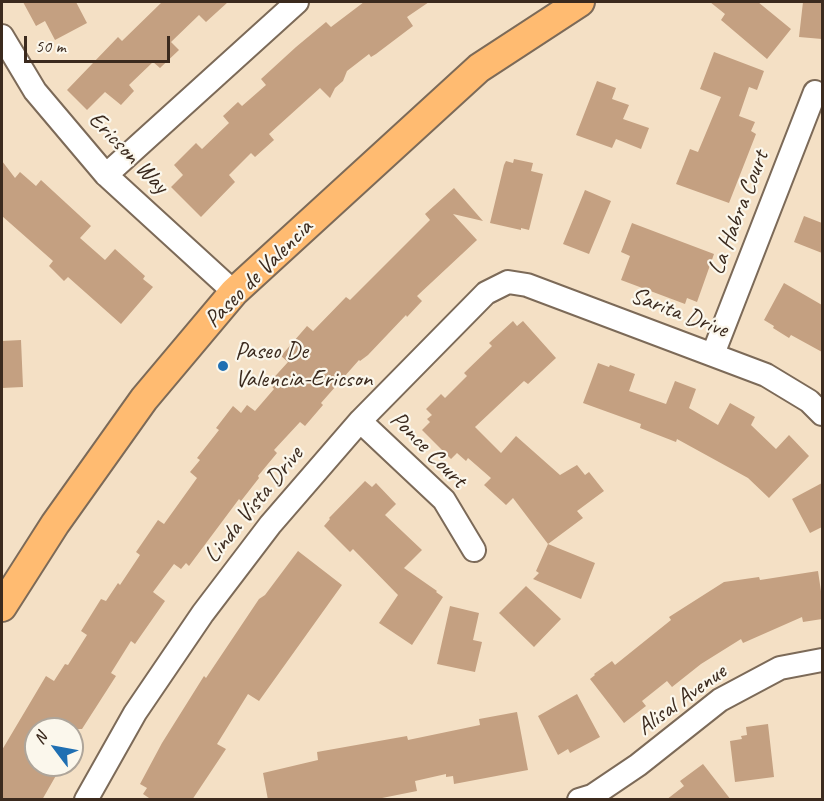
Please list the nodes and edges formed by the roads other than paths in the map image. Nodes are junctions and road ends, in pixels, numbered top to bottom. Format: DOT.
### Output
graph roads {
  1 [pos="297,2"];
  2 [pos="580,2"];
  3 [pos="2,36"];
  4 [pos="815,92"];
  5 [pos="106,175"];
  6 [pos="508,282"];
  7 [pos="234,292"];
  8 [pos="713,354"];
  9 [pos="822,414"];
  10 [pos="360,420"];
  11 [pos="474,550"];
  12 [pos="2,607"];
  13 [pos="822,660"];
  14 [pos="86,800"];
  15 [pos="579,800"];
  1 -- 5 [label="street"];
  2 -- 7 [label="main road, Paseo de Valencia"];
  3 -- 5 [label="street, Ericson Way"];
  4 -- 8 [label="street, La Habra Court"];
  5 -- 7 [label="street, Ericson Way"];
  6 -- 8 [label="street, Sarita Drive"];
  6 -- 10 [label="street, Linda Vista Drive"];
  7 -- 12 [label="main road, Paseo de Valencia"];
  8 -- 9 [label="street, Sarita Drive"];
  10 -- 11 [label="street, Ponce Court"];
  10 -- 14 [label="street, Linda Vista Drive"];
  13 -- 15 [label="street, Alisal Avenue"];
}
